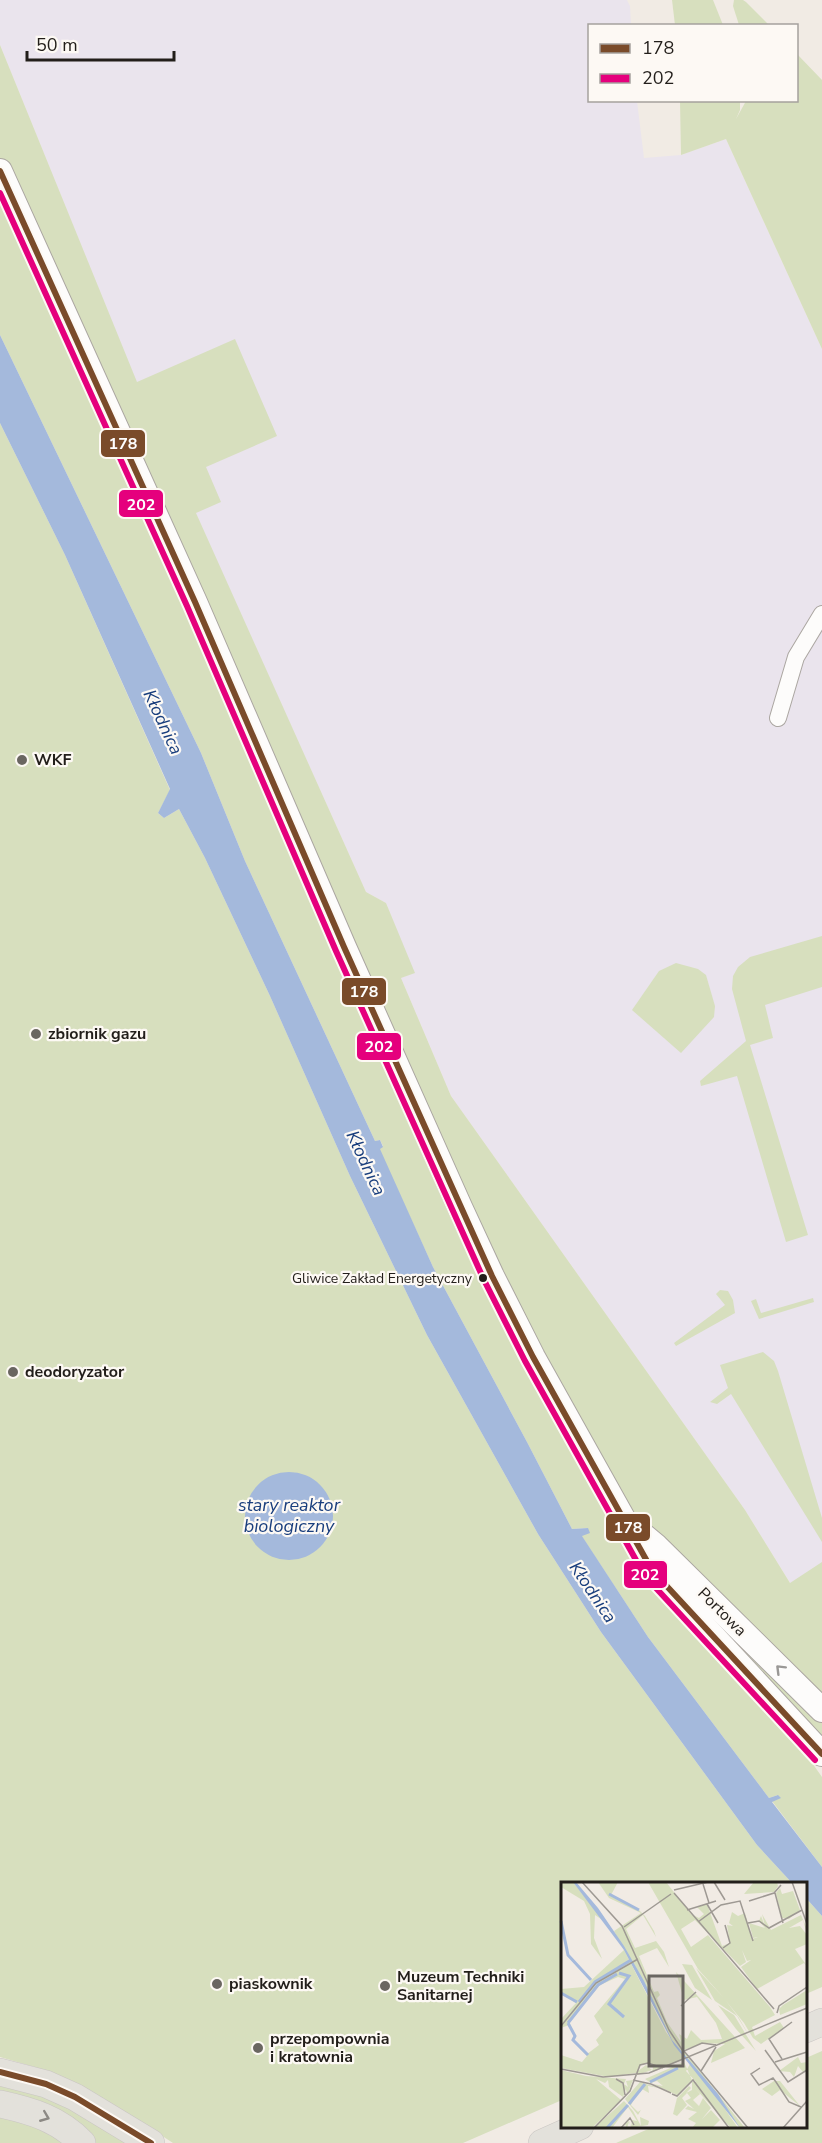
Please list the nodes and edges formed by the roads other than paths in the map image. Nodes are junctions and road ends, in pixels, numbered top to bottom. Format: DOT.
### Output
graph roads {
  1 [pos="0,171"];
  2 [pos="822,614"];
  3 [pos="778,718"];
  4 [pos="621,1516"];
  5 [pos="822,1710"];
  6 [pos="822,1754"];
  7 [pos="822,2022"];
  8 [pos="807,2029"];
  9 [pos="0,2072"];
  10 [pos="0,2104"];
  11 [pos="578,2128"];
  12 [pos="82,2143"];
  13 [pos="151,2143"];
  14 [pos="542,2143"];
  1 -- 4 [label="street, Portowa"];
  2 -- 3 [label="street"];
  5 -- 4 [label="street, Portowa, one-way"];
  4 -- 6 [label="street, Portowa"];
  7 -- 8 [label="main road"];
  9 -- 13 [label="main road"];
  10 -- 12 [label="main road, one-way"];
  11 -- 14 [label="main road"];
}
